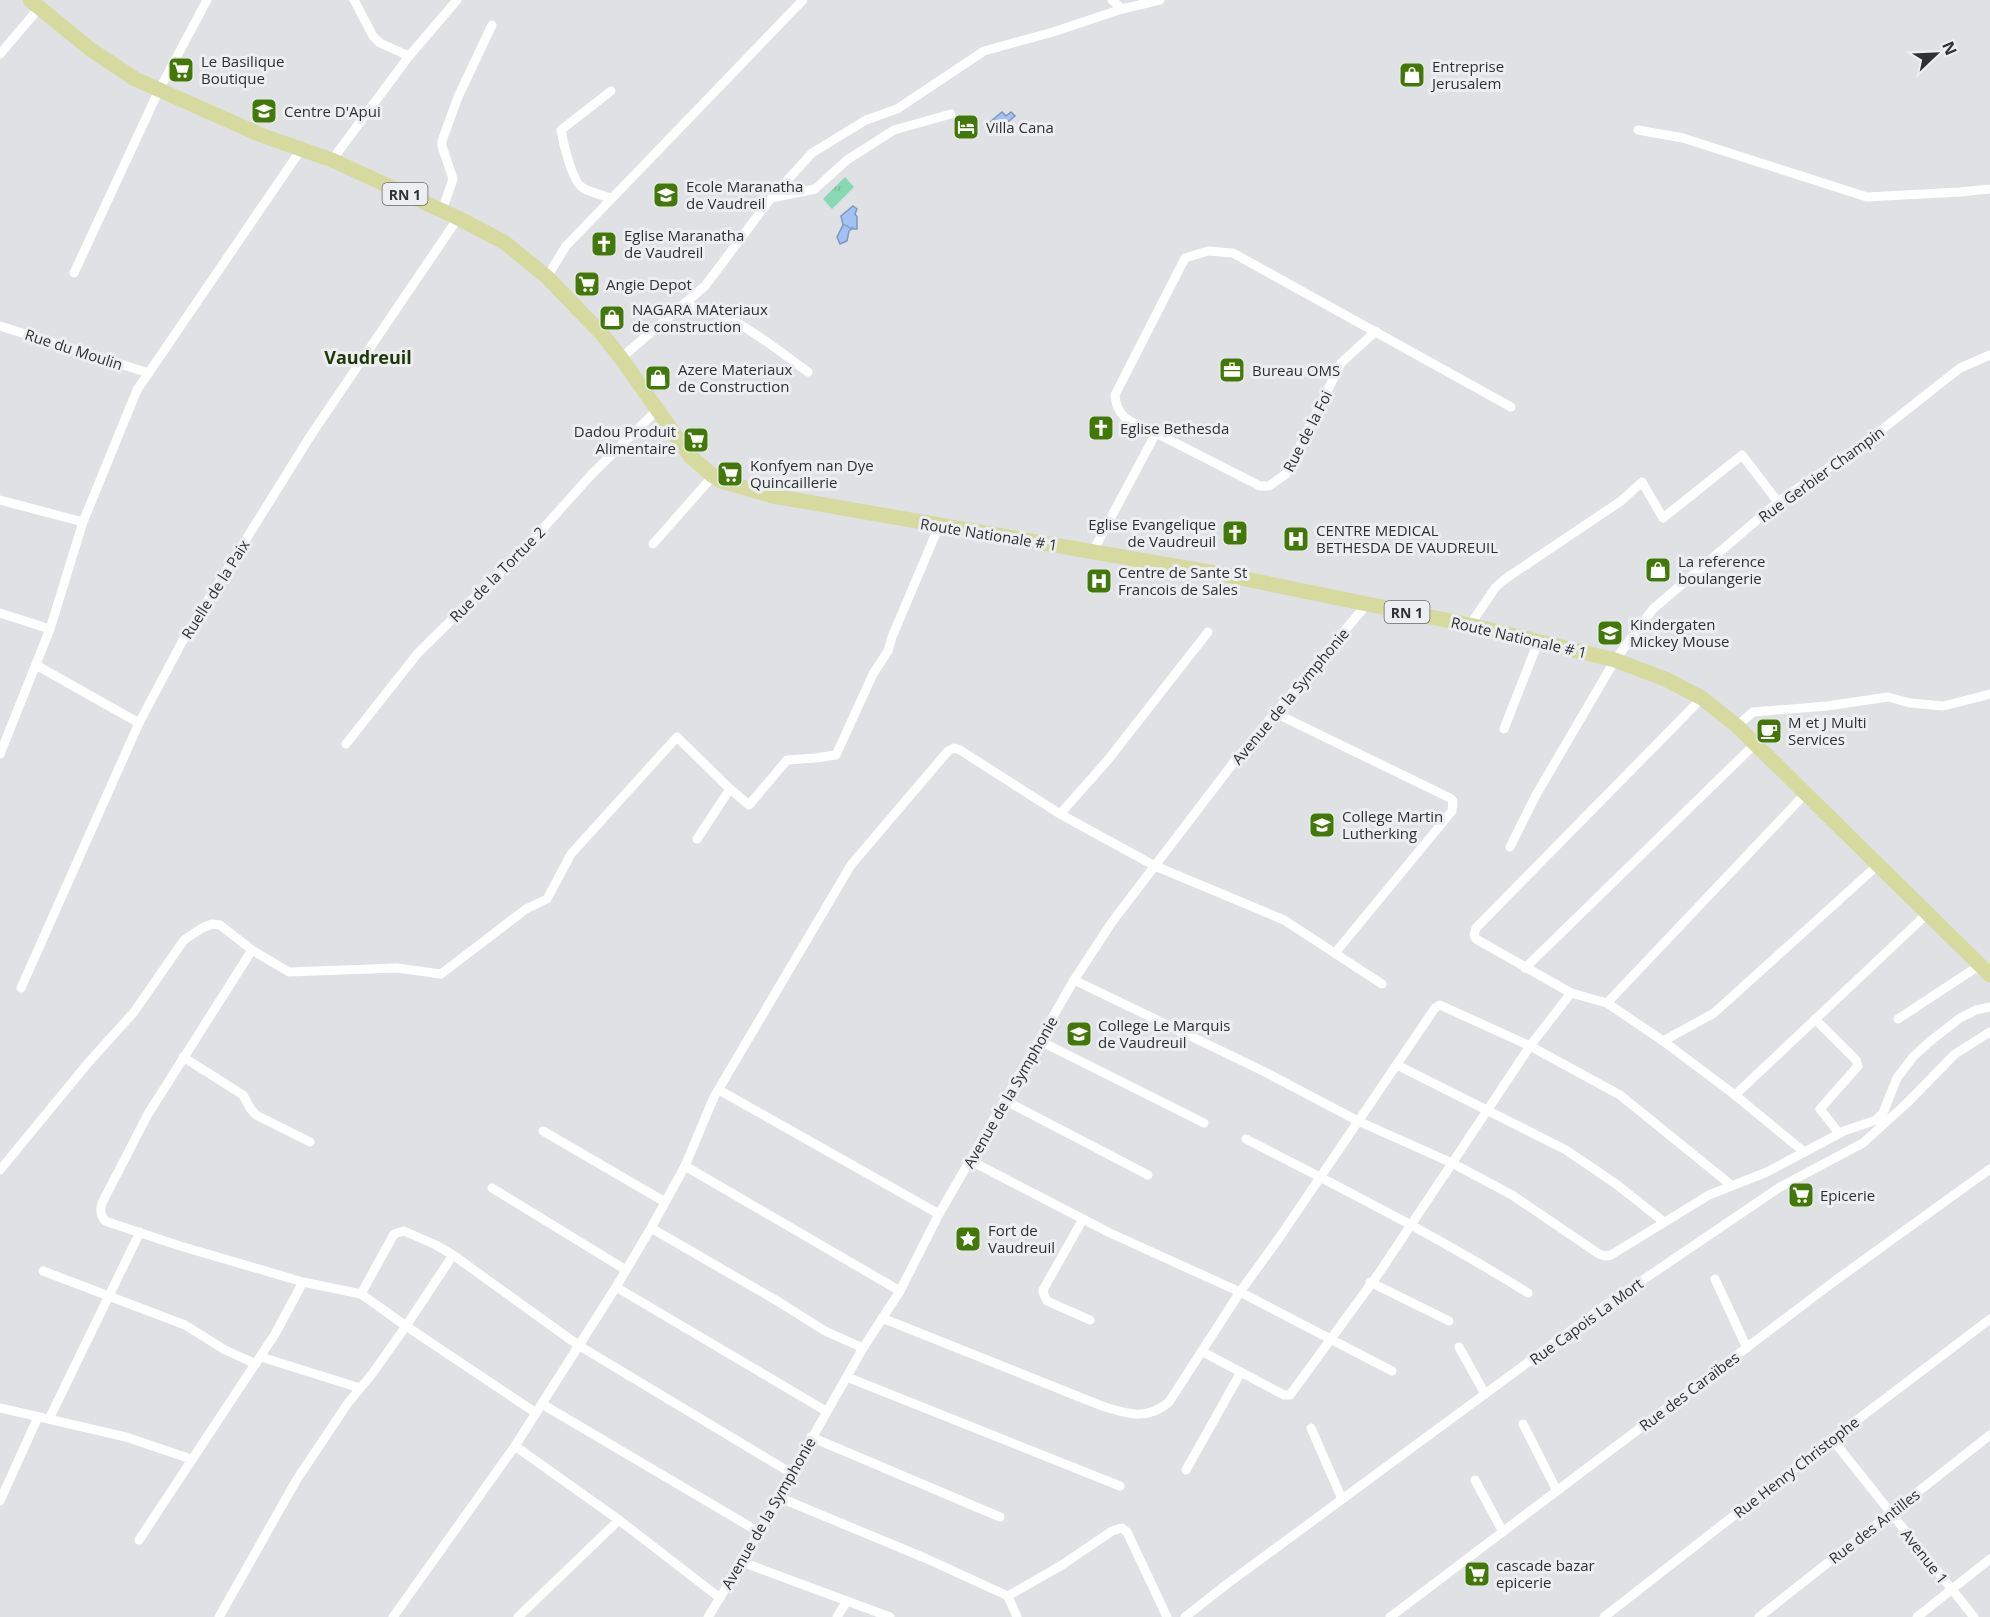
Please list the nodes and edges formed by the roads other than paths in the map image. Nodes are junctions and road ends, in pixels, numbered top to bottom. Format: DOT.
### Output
graph roads {
  1 [pos="207,0"];
  2 [pos="354,0"];
  3 [pos="457,0"];
  4 [pos="803,0"];
  5 [pos="1112,0"];
  6 [pos="1160,0"];
  7 [pos="34,4"];
  8 [pos="1122,9"];
  9 [pos="492,25"];
  10 [pos="0,54"];
  11 [pos="409,56"];
  12 [pos="159,90"];
  13 [pos="611,91"];
  14 [pos="951,114"];
  15 [pos="1638,130"];
  16 [pos="302,148"];
  17 [pos="332,160"];
  18 [pos="1990,189"];
  19 [pos="611,198"];
  20 [pos="771,198"];
  21 [pos="442,211"];
  22 [pos="458,218"];
  23 [pos="74,273"];
  24 [pos="547,277"];
  25 [pos="683,306"];
  26 [pos="0,326"];
  27 [pos="1376,331"];
  28 [pos="1990,355"];
  29 [pos="621,358"];
  30 [pos="808,372"];
  31 [pos="149,373"];
  32 [pos="1511,407"];
  33 [pos="656,411"];
  34 [pos="1156,433"];
  35 [pos="713,476"];
  36 [pos="0,500"];
  37 [pos="1778,502"];
  38 [pos="82,522"];
  39 [pos="939,526"];
  40 [pos="652,544"];
  41 [pos="1092,553"];
  42 [pos="1368,604"];
  43 [pos="0,613"];
  44 [pos="1470,625"];
  45 [pos="50,629"];
  46 [pos="1208,632"];
  47 [pos="1538,642"];
  48 [pos="1615,660"];
  49 [pos="36,664"];
  50 [pos="1990,694"];
  51 [pos="1702,698"];
  52 [pos="1275,713"];
  53 [pos="139,723"];
  54 [pos="1737,726"];
  55 [pos="1504,729"];
  56 [pos="346,744"];
  57 [pos="1754,745"];
  58 [pos="1,749"];
  59 [pos="730,789"];
  60 [pos="1806,793"];
  61 [pos="1060,814"];
  62 [pos="697,838"];
  63 [pos="1510,847"];
  64 [pos="1879,864"];
  65 [pos="1155,866"];
  66 [pos="1928,913"];
  67 [pos="252,950"];
  68 [pos="1335,953"];
  69 [pos="1525,968"];
  70 [pos="1985,970"];
  71 [pos="1074,980"];
  72 [pos="1382,984"];
  73 [pos="21,988"];
  74 [pos="1571,993"];
  75 [pos="1607,1003"];
  76 [pos="1990,1007"];
  77 [pos="1815,1019"];
  78 [pos="1898,1019"];
  79 [pos="1990,1032"];
  80 [pos="1040,1041"];
  81 [pos="1663,1041"];
  82 [pos="1530,1046"];
  83 [pos="183,1057"];
  84 [pos="1396,1065"];
  85 [pos="719,1090"];
  86 [pos="1735,1095"];
  87 [pos="1006,1101"];
  88 [pos="1487,1111"];
  89 [pos="1358,1122"];
  90 [pos="1204,1123"];
  91 [pos="543,1131"];
  92 [pos="1839,1133"];
  93 [pos="1246,1138"];
  94 [pos="310,1142"];
  95 [pos="1804,1152"];
  96 [pos="971,1161"];
  97 [pos="1452,1163"];
  98 [pos="685,1166"];
  99 [pos="1990,1169"];
  100 [pos="0,1170"];
  101 [pos="1148,1175"];
  102 [pos="1320,1177"];
  103 [pos="1731,1185"];
  104 [pos="492,1188"];
  105 [pos="665,1202"];
  106 [pos="939,1214"];
  107 [pos="1083,1219"];
  108 [pos="1664,1222"];
  109 [pos="1411,1225"];
  110 [pos="651,1228"];
  111 [pos="140,1232"];
  112 [pos="453,1255"];
  113 [pos="626,1270"];
  114 [pos="43,1271"];
  115 [pos="1715,1279"];
  116 [pos="303,1282"];
  117 [pos="1370,1282"];
  118 [pos="616,1287"];
  119 [pos="900,1291"];
  120 [pos="1240,1292"];
  121 [pos="1528,1293"];
  122 [pos="361,1294"];
  123 [pos="108,1297"];
  124 [pos="882,1318"];
  125 [pos="1990,1319"];
  126 [pos="1090,1320"];
  127 [pos="1449,1321"];
  128 [pos="406,1326"];
  129 [pos="1330,1340"];
  130 [pos="578,1345"];
  131 [pos="1459,1347"];
  132 [pos="1747,1347"];
  133 [pos="863,1348"];
  134 [pos="1203,1352"];
  135 [pos="258,1360"];
  136 [pos="1392,1371"];
  137 [pos="1241,1372"];
  138 [pos="847,1377"];
  139 [pos="360,1388"];
  140 [pos="1485,1394"];
  141 [pos="542,1404"];
  142 [pos="0,1408"];
  143 [pos="826,1411"];
  144 [pos="536,1413"];
  145 [pos="38,1417"];
  146 [pos="49,1419"];
  147 [pos="1523,1424"];
  148 [pos="1311,1428"];
  149 [pos="1990,1435"];
  150 [pos="811,1437"];
  151 [pos="1832,1439"];
  152 [pos="515,1446"];
  153 [pos="191,1459"];
  154 [pos="1186,1470"];
  155 [pos="791,1473"];
  156 [pos="1474,1480"];
  157 [pos="1120,1485"];
  158 [pos="1557,1491"];
  159 [pos="778,1497"];
  160 [pos="1342,1499"];
  161 [pos="0,1501"];
  162 [pos="1891,1513"];
  163 [pos="1000,1517"];
  164 [pos="619,1520"];
  165 [pos="759,1532"];
  166 [pos="1503,1532"];
  167 [pos="139,1540"];
  168 [pos="1990,1559"];
  169 [pos="742,1562"];
  170 [pos="1952,1590"];
  171 [pos="1008,1596"];
  172 [pos="720,1598"];
  173 [pos="847,1601"];
  174 [pos="1391,1616"];
  175 [pos="219,1617"];
  176 [pos="393,1617"];
  177 [pos="518,1617"];
  178 [pos="708,1617"];
  179 [pos="837,1617"];
  180 [pos="890,1617"];
  181 [pos="1017,1617"];
  182 [pos="1167,1617"];
  183 [pos="1185,1617"];
  184 [pos="1604,1617"];
  185 [pos="1759,1617"];
  186 [pos="1917,1617"];
  187 [pos="1974,1617"];
  1 -- 12 [label="street"];
  2 -- 11 [label="street"];
  3 -- 11 [label="street"];
  4 -- 19 [label="street"];
  5 -- 8 [label="street"];
  6 -- 8 [label="street"];
  7 -- 10 [label="street"];
  7 -- 12 [label="main road, Route Nationale # 1 / RN 1"];
  8 -- 20 [label="street"];
  9 -- 21 [label="street"];
  11 -- 17 [label="street"];
  12 -- 16 [label="main road, Route Nationale # 1 / RN 1"];
  12 -- 23 [label="street"];
  13 -- 19 [label="street"];
  14 -- 20 [label="street"];
  15 -- 18 [label="street"];
  16 -- 17 [label="main road, Route Nationale # 1 / RN 1"];
  16 -- 31 [label="street"];
  17 -- 21 [label="main road, Route Nationale # 1 / RN 1"];
  19 -- 24 [label="street"];
  20 -- 25 [label="street"];
  21 -- 22 [label="main road, Route Nationale # 1 / RN 1"];
  22 -- 24 [label="main road, Route Nationale # 1 / RN 1"];
  22 -- 53 [label="street, Ruelle de la Paix"];
  24 -- 29 [label="main road, Route Nationale # 1 / RN 1"];
  25 -- 29 [label="street"];
  25 -- 30 [label="street"];
  26 -- 31 [label="street, Rue du Moulin"];
  27 -- 32 [label="street"];
  27 -- 34 [label="street, Rue de la Foi"];
  27 -- 34 [label="street"];
  28 -- 37 [label="street, Rue Gerbier Champin"];
  29 -- 33 [label="main road, Route Nationale # 1 / RN 1"];
  31 -- 38 [label="street"];
  33 -- 35 [label="main road, Route Nationale # 1 / RN 1"];
  33 -- 56 [label="street, Rue de la Tortue 2"];
  34 -- 41 [label="street"];
  35 -- 39 [label="main road, Route Nationale # 1 / RN 1"];
  35 -- 40 [label="street"];
  36 -- 38 [label="street"];
  37 -- 44 [label="street"];
  37 -- 48 [label="street, Rue Gerbier Champin"];
  38 -- 45 [label="street"];
  39 -- 41 [label="main road, Route Nationale # 1 / RN 1"];
  39 -- 59 [label="street"];
  41 -- 42 [label="main road, Route Nationale # 1 / RN 1"];
  42 -- 44 [label="main road, Route Nationale # 1 / RN 1"];
  42 -- 52 [label="street, Avenue de la Symphonie"];
  43 -- 45 [label="street"];
  44 -- 47 [label="main road, Route Nationale # 1 / RN 1"];
  45 -- 49 [label="street"];
  46 -- 61 [label="street"];
  47 -- 48 [label="main road, Route Nationale # 1 / RN 1"];
  47 -- 55 [label="street"];
  48 -- 51 [label="main road, Route Nationale # 1 / RN 1"];
  48 -- 63 [label="street, Rue Gerbier Champin"];
  49 -- 53 [label="street"];
  49 -- 58 [label="street"];
  50 -- 54 [label="street"];
  51 -- 54 [label="main road, Route Nationale # 1 / RN 1"];
  51 -- 69 [label="street"];
  52 -- 65 [label="street, Avenue de la Symphonie"];
  52 -- 68 [label="street"];
  53 -- 73 [label="street, Ruelle de la Paix"];
  54 -- 57 [label="main road, Route Nationale # 1 / RN 1"];
  57 -- 60 [label="main road, Route Nationale # 1 / RN 1"];
  57 -- 69 [label="street"];
  59 -- 62 [label="street"];
  59 -- 67 [label="street"];
  60 -- 64 [label="main road, Route Nationale # 1 / RN 1"];
  60 -- 75 [label="street"];
  61 -- 65 [label="street"];
  61 -- 85 [label="street"];
  64 -- 66 [label="main road, Route Nationale # 1 / RN 1"];
  64 -- 81 [label="street"];
  65 -- 68 [label="street"];
  65 -- 71 [label="street, Avenue de la Symphonie"];
  66 -- 70 [label="main road, Route Nationale # 1 / RN 1"];
  66 -- 77 [label="street"];
  67 -- 83 [label="street"];
  67 -- 100 [label="street"];
  68 -- 72 [label="street"];
  69 -- 74 [label="street"];
  70 -- 78 [label="street"];
  71 -- 80 [label="street, Avenue de la Symphonie"];
  71 -- 89 [label="street"];
  74 -- 75 [label="street"];
  74 -- 82 [label="street"];
  75 -- 81 [label="street"];
  76 -- 92 [label="street"];
  77 -- 86 [label="street"];
  77 -- 92 [label="street"];
  79 -- 140 [label="street, Rue Capois La Mort"];
  80 -- 87 [label="street, Avenue de la Symphonie"];
  80 -- 90 [label="street"];
  81 -- 86 [label="street"];
  82 -- 84 [label="street"];
  82 -- 88 [label="street"];
  82 -- 103 [label="street"];
  83 -- 94 [label="street"];
  83 -- 111 [label="street"];
  84 -- 88 [label="street"];
  84 -- 89 [label="street"];
  85 -- 98 [label="street"];
  85 -- 106 [label="street"];
  86 -- 95 [label="street"];
  87 -- 96 [label="street, Avenue de la Symphonie"];
  87 -- 101 [label="street"];
  88 -- 97 [label="street"];
  88 -- 108 [label="street"];
  89 -- 97 [label="street"];
  89 -- 102 [label="street"];
  91 -- 105 [label="street"];
  92 -- 95 [label="street"];
  93 -- 102 [label="street"];
  95 -- 103 [label="street"];
  96 -- 106 [label="street, Avenue de la Symphonie"];
  96 -- 107 [label="street"];
  97 -- 108 [label="street"];
  97 -- 109 [label="street"];
  98 -- 105 [label="street"];
  98 -- 119 [label="street"];
  99 -- 132 [label="street, Rue des Caraïbes"];
  102 -- 109 [label="street"];
  102 -- 120 [label="street"];
  103 -- 108 [label="street"];
  104 -- 113 [label="street"];
  105 -- 110 [label="street"];
  106 -- 119 [label="street, Avenue de la Symphonie"];
  107 -- 120 [label="street"];
  107 -- 126 [label="street"];
  109 -- 117 [label="street"];
  109 -- 121 [label="street"];
  110 -- 113 [label="street"];
  110 -- 133 [label="street"];
  111 -- 116 [label="street"];
  111 -- 123 [label="street"];
  112 -- 122 [label="street"];
  112 -- 128 [label="street"];
  112 -- 130 [label="street"];
  113 -- 118 [label="street"];
  114 -- 123 [label="street"];
  115 -- 132 [label="street"];
  116 -- 122 [label="street"];
  116 -- 135 [label="street"];
  117 -- 127 [label="street"];
  117 -- 129 [label="street"];
  118 -- 130 [label="street"];
  118 -- 143 [label="street"];
  119 -- 124 [label="street, Avenue de la Symphonie"];
  120 -- 129 [label="street"];
  120 -- 134 [label="street"];
  122 -- 128 [label="street"];
  123 -- 135 [label="street"];
  123 -- 146 [label="street"];
  124 -- 133 [label="street, Avenue de la Symphonie"];
  124 -- 134 [label="street"];
  125 -- 151 [label="street, Rue Henry Christophe"];
  128 -- 139 [label="street"];
  128 -- 144 [label="street"];
  129 -- 136 [label="street"];
  129 -- 137 [label="street"];
  130 -- 141 [label="street"];
  130 -- 155 [label="street"];
  131 -- 140 [label="street"];
  132 -- 158 [label="street, Rue des Caraïbes"];
  133 -- 138 [label="street, Avenue de la Symphonie"];
  134 -- 137 [label="street"];
  135 -- 139 [label="street"];
  135 -- 153 [label="street"];
  137 -- 154 [label="street"];
  138 -- 143 [label="street, Avenue de la Symphonie"];
  138 -- 157 [label="street"];
  139 -- 175 [label="street"];
  140 -- 160 [label="street, Rue Capois La Mort"];
  141 -- 144 [label="street"];
  141 -- 165 [label="street"];
  142 -- 145 [label="street"];
  143 -- 150 [label="street, Avenue de la Symphonie"];
  144 -- 152 [label="street"];
  145 -- 146 [label="street"];
  145 -- 161 [label="street"];
  146 -- 153 [label="street"];
  147 -- 158 [label="street"];
  148 -- 160 [label="street"];
  149 -- 162 [label="street, Rue des Antilles"];
  150 -- 155 [label="street, Avenue de la Symphonie"];
  150 -- 163 [label="street"];
  151 -- 162 [label="street, Avenue 1"];
  151 -- 184 [label="street, Rue Henry Christophe"];
  152 -- 164 [label="street"];
  152 -- 176 [label="street"];
  153 -- 167 [label="street"];
  155 -- 159 [label="street, Avenue de la Symphonie"];
  156 -- 166 [label="street"];
  158 -- 166 [label="street, Rue des Caraïbes"];
  159 -- 165 [label="street, Avenue de la Symphonie"];
  159 -- 171 [label="street"];
  160 -- 183 [label="street, Rue Capois La Mort"];
  162 -- 170 [label="street, Avenue 1"];
  162 -- 185 [label="street, Rue des Antilles"];
  164 -- 172 [label="street"];
  164 -- 177 [label="street"];
  165 -- 169 [label="street, Avenue de la Symphonie"];
  166 -- 174 [label="street, Rue des Caraïbes"];
  168 -- 170 [label="street"];
  169 -- 172 [label="street, Avenue de la Symphonie"];
  169 -- 173 [label="street"];
  170 -- 186 [label="street"];
  170 -- 187 [label="street, Avenue 1"];
  171 -- 181 [label="street"];
  171 -- 182 [label="street"];
  172 -- 178 [label="street, Avenue de la Symphonie"];
  173 -- 179 [label="street"];
  173 -- 180 [label="street"];
}
